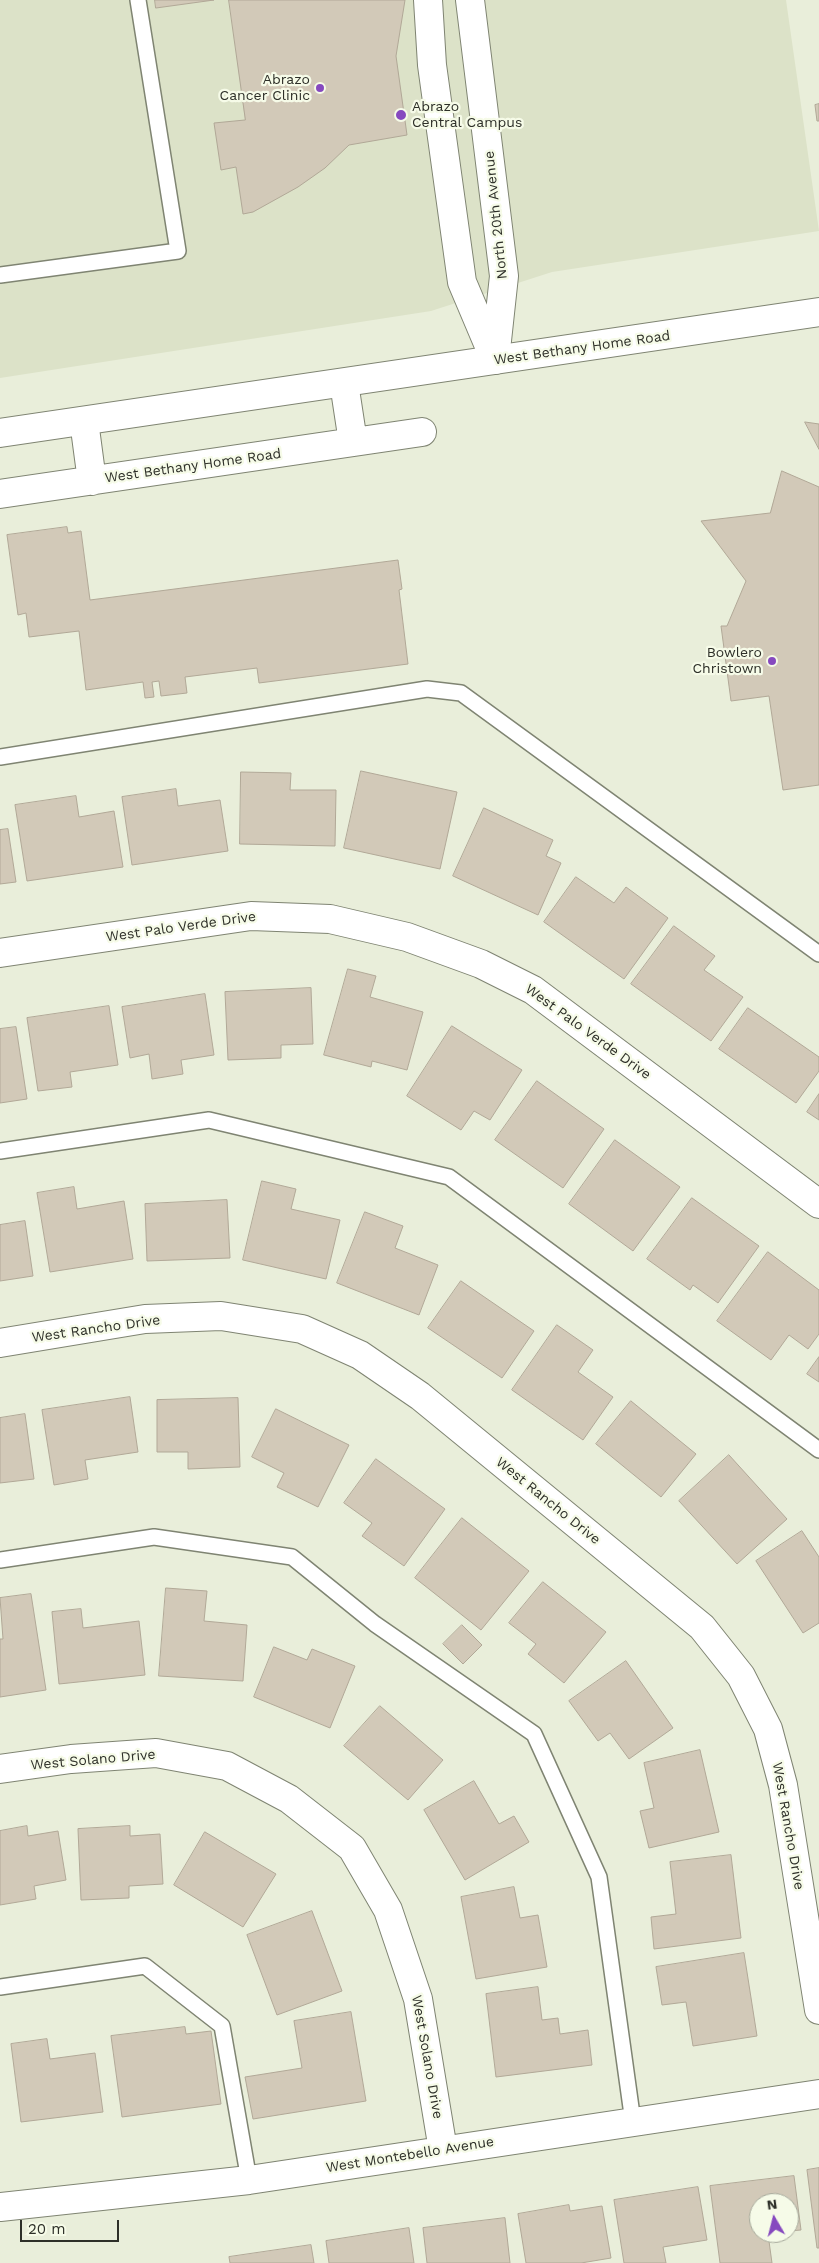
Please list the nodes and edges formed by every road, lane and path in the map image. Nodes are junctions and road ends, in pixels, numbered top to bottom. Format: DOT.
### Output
graph roads {
  1 [pos="138,0"];
  2 [pos="428,0"];
  3 [pos="470,0"];
  4 [pos="0,275"];
  5 [pos="819,312"];
  6 [pos="495,360"];
  7 [pos="344,383"];
  8 [pos="84,421"];
  9 [pos="422,432"];
  10 [pos="0,433"];
  11 [pos="353,442"];
  12 [pos="92,481"];
  13 [pos="0,494"];
  14 [pos="0,757"];
  15 [pos="0,953"];
  16 [pos="819,954"];
  17 [pos="0,1151"];
  18 [pos="819,1204"];
  19 [pos="0,1343"];
  20 [pos="819,1450"];
  21 [pos="0,1560"];
  22 [pos="0,1769"];
  23 [pos="0,1987"];
  24 [pos="819,2010"];
  25 [pos="819,2094"];
  26 [pos="633,2122"];
  27 [pos="443,2150"];
  28 [pos="249,2180"];
  29 [pos="0,2207"];
  1 -- 4 [label="lane"];
  2 -- 6 [label="street"];
  3 -- 6 [label="street, North 20th Avenue"];
  5 -- 6 [label="street, West Bethany Home Road"];
  6 -- 7 [label="street, West Bethany Home Road"];
  7 -- 8 [label="street, West Bethany Home Road"];
  7 -- 11 [label="street"];
  8 -- 10 [label="street, West Bethany Home Road"];
  8 -- 12 [label="street, West Bethany Home Road"];
  9 -- 11 [label="street, West Bethany Home Road"];
  11 -- 12 [label="street, West Bethany Home Road"];
  12 -- 13 [label="street, West Bethany Home Road"];
  14 -- 16 [label="lane"];
  15 -- 18 [label="street, West Palo Verde Drive"];
  17 -- 20 [label="lane"];
  19 -- 24 [label="street, West Rancho Drive"];
  21 -- 26 [label="lane"];
  22 -- 27 [label="street, West Solano Drive"];
  23 -- 28 [label="lane"];
  25 -- 26 [label="street, West Montebello Avenue"];
  26 -- 27 [label="street, West Montebello Avenue"];
  27 -- 28 [label="street, West Montebello Avenue"];
  28 -- 29 [label="street, West Montebello Avenue"];
}
